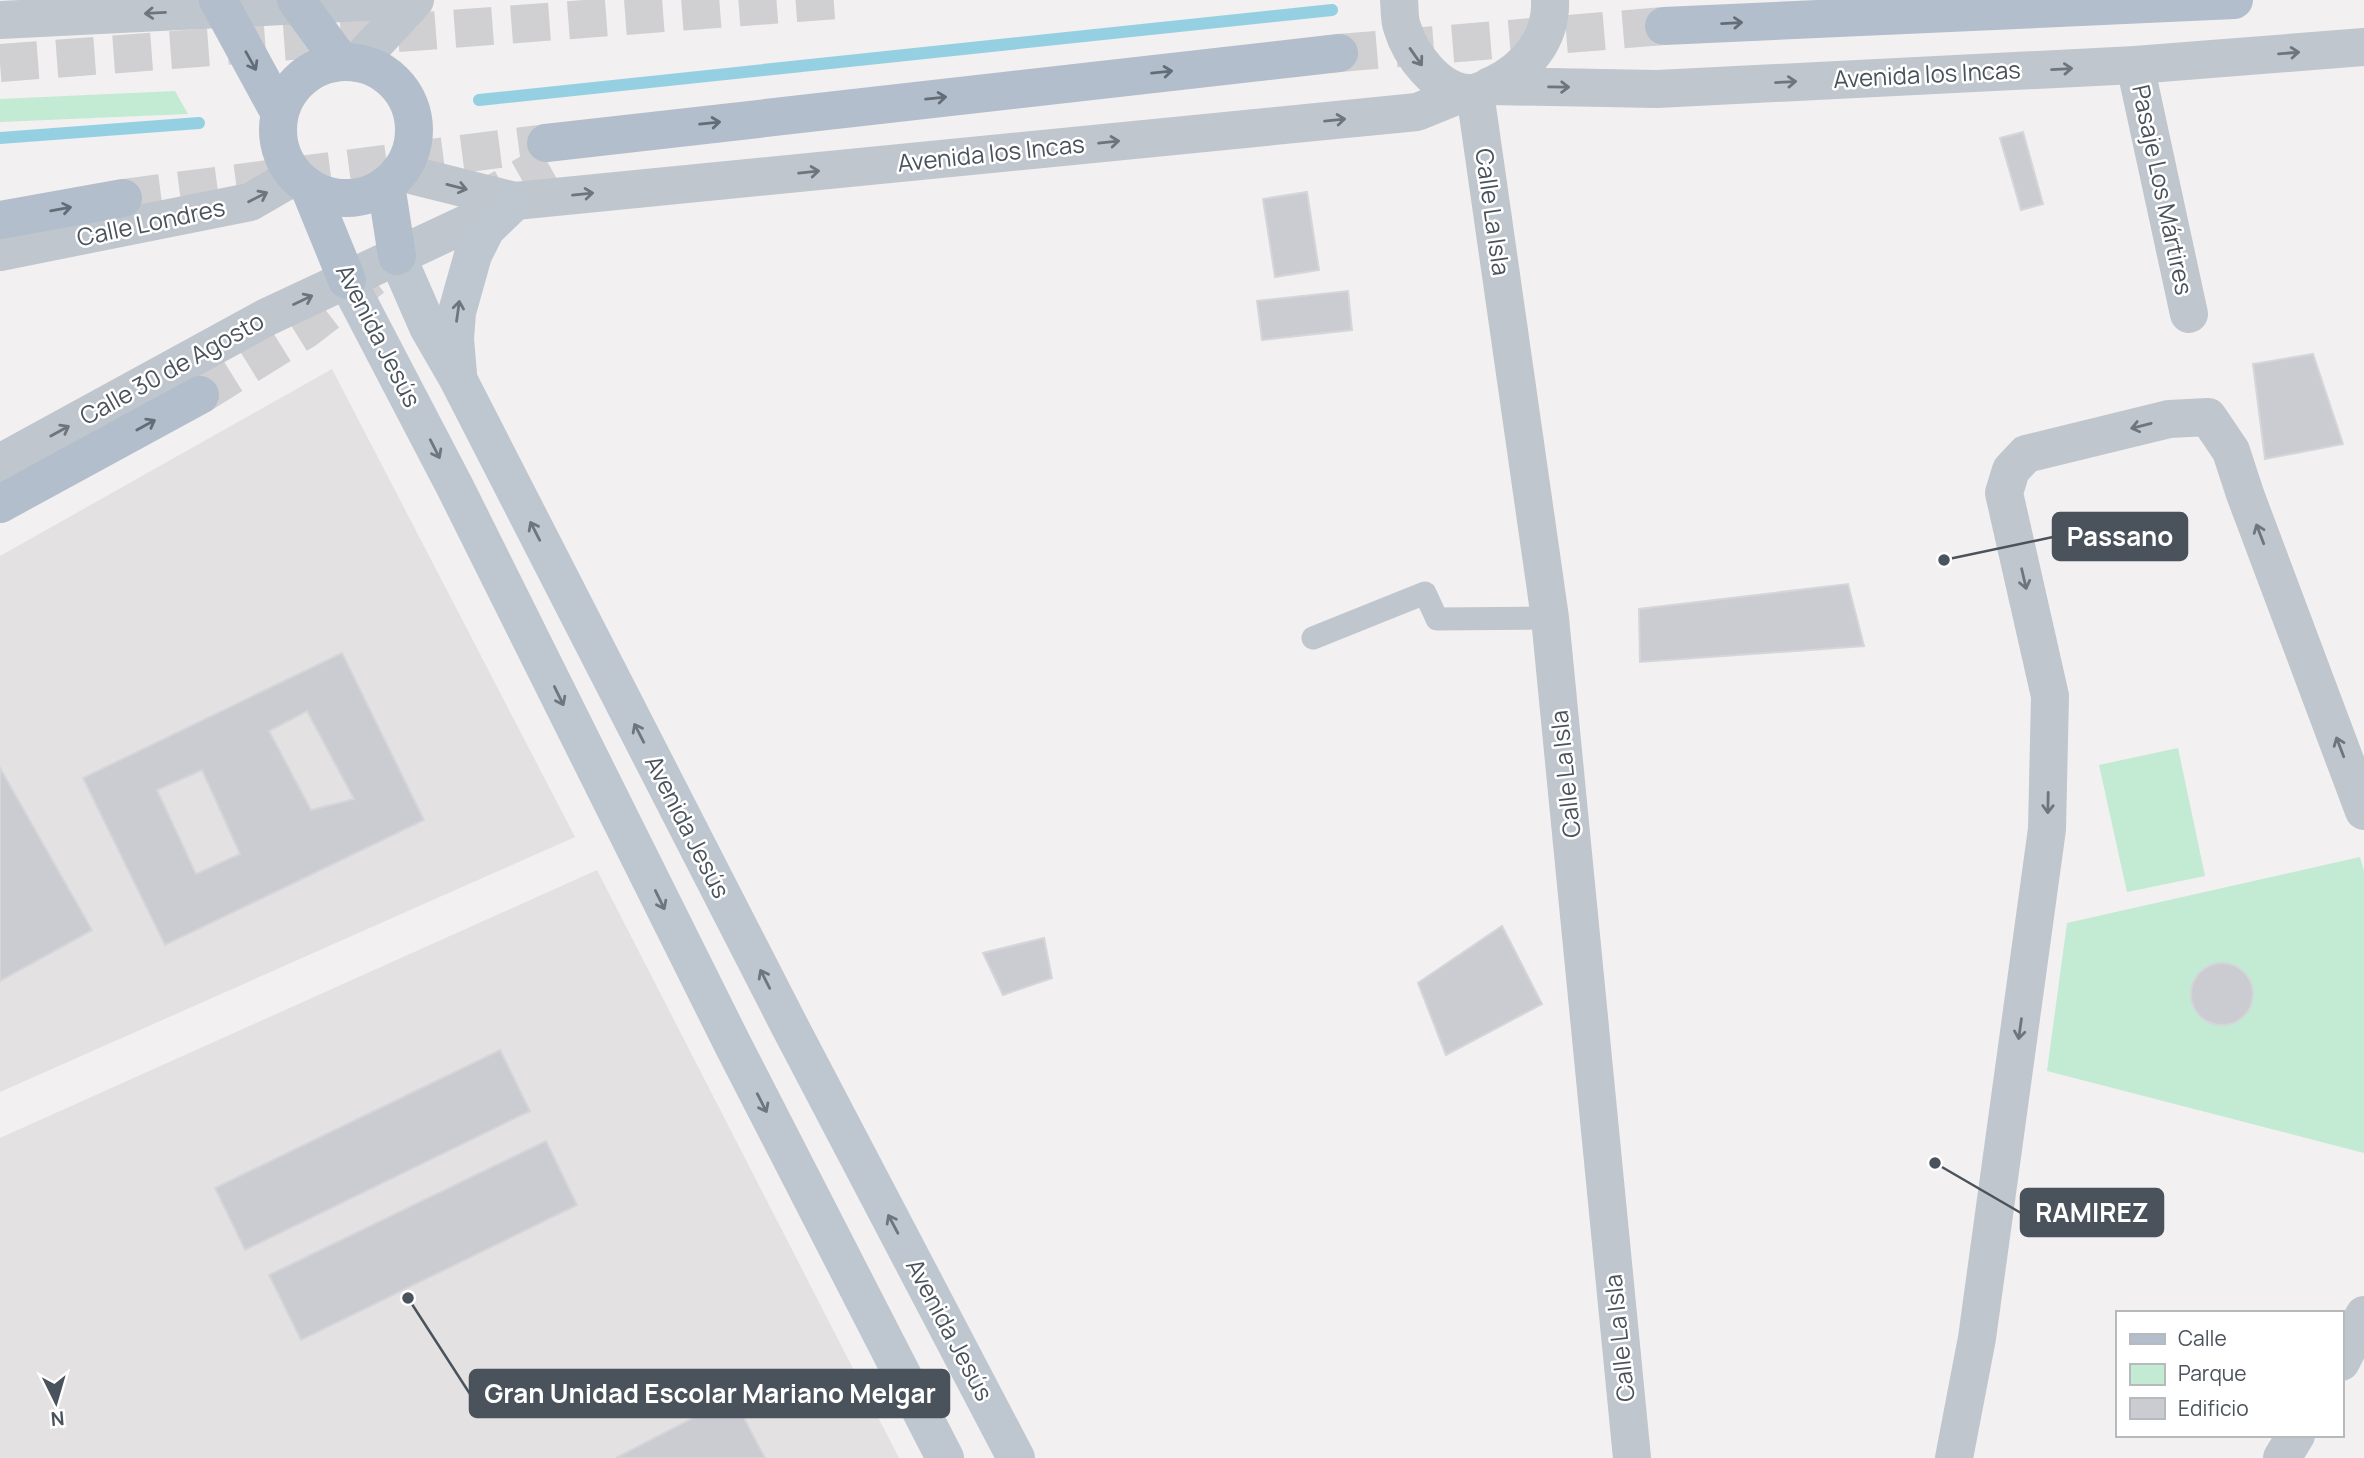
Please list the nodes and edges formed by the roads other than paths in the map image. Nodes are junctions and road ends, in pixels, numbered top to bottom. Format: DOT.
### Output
graph roads {
  1 [pos="403,0"];
  2 [pos="415,0"];
  3 [pos="1399,0"];
  4 [pos="1550,0"];
  5 [pos="2234,0"];
  6 [pos="298,3"];
  7 [pos="220,5"];
  8 [pos="0,20"];
  9 [pos="1664,26"];
  10 [pos="2364,47"];
  11 [pos="1339,53"];
  12 [pos="349,62"];
  13 [pos="2135,65"];
  14 [pos="1477,91"];
  15 [pos="279,113"];
  16 [pos="547,153"];
  17 [pos="393,179"];
  18 [pos="302,182"];
  19 [pos="122,198"];
  20 [pos="515,201"];
  21 [pos="0,220"];
  22 [pos="0,252"];
  23 [pos="397,256"];
  24 [pos="347,280"];
  25 [pos="2189,314"];
  26 [pos="458,379"];
  27 [pos="200,395"];
  28 [pos="0,463"];
  29 [pos="0,505"];
  30 [pos="1550,618"];
  31 [pos="586,628"];
  32 [pos="1313,638"];
  33 [pos="538,654"];
  34 [pos="2364,811"];
  35 [pos="788,1023"];
  36 [pos="732,1043"];
  37 [pos="2364,1315"];
  38 [pos="2343,1358"];
  39 [pos="2295,1437"];
  40 [pos="945,1458"];
  41 [pos="1016,1458"];
  42 [pos="1632,1458"];
  43 [pos="1955,1458"];
  44 [pos="2282,1458"];
  1 -- 6 [label="street"];
  2 -- 12 [label="street"];
  3 -- 14 [label="street, one-way"];
  4 -- 14 [label="street"];
  9 -- 5 [label="main road, one-way"];
  6 -- 7 [label="street"];
  6 -- 12 [label="main road"];
  7 -- 8 [label="street, one-way"];
  7 -- 15 [label="main road, one-way"];
  13 -- 10 [label="street, Avenida los Incas, one-way"];
  16 -- 11 [label="main road, one-way"];
  12 -- 15 [label="main road"];
  12 -- 17 [label="main road"];
  14 -- 13 [label="street, Avenida los Incas, one-way"];
  13 -- 25 [label="street, Pasaje Los Mártires"];
  20 -- 14 [label="street, Avenida los Incas, one-way"];
  14 -- 30 [label="street, Calle La Isla"];
  15 -- 18 [label="main road"];
  17 -- 18 [label="main road"];
  17 -- 20 [label="street, Avenida los Incas, one-way"];
  17 -- 23 [label="main road, Avenida Jesús"];
  22 -- 18 [label="street, Calle Londres, one-way"];
  18 -- 24 [label="main road, Avenida Jesús"];
  21 -- 19 [label="main road, one-way"];
  20 -- 23 [label="street, Avenida los Incas"];
  26 -- 20 [label="main road, one-way"];
  23 -- 24 [label="street, Avenida los Incas"];
  23 -- 26 [label="main road, Avenida Jesús"];
  28 -- 24 [label="street, Calle 30 de Agosto, one-way"];
  24 -- 33 [label="main road, Avenida Jesús, one-way"];
  31 -- 26 [label="main road, Avenida Jesús, one-way"];
  29 -- 27 [label="main road, one-way"];
  30 -- 32 [label="lane"];
  30 -- 42 [label="street, Calle La Isla"];
  31 -- 33 [label="main road"];
  35 -- 31 [label="main road, Avenida Jesús, one-way"];
  33 -- 36 [label="main road, Avenida Jesús, one-way"];
  34 -- 43 [label="street, one-way"];
  35 -- 36 [label="main road"];
  41 -- 35 [label="main road, Avenida Jesús, one-way"];
  36 -- 40 [label="main road, Avenida Jesús, one-way"];
  37 -- 38 [label="street"];
  39 -- 44 [label="street"];
}
